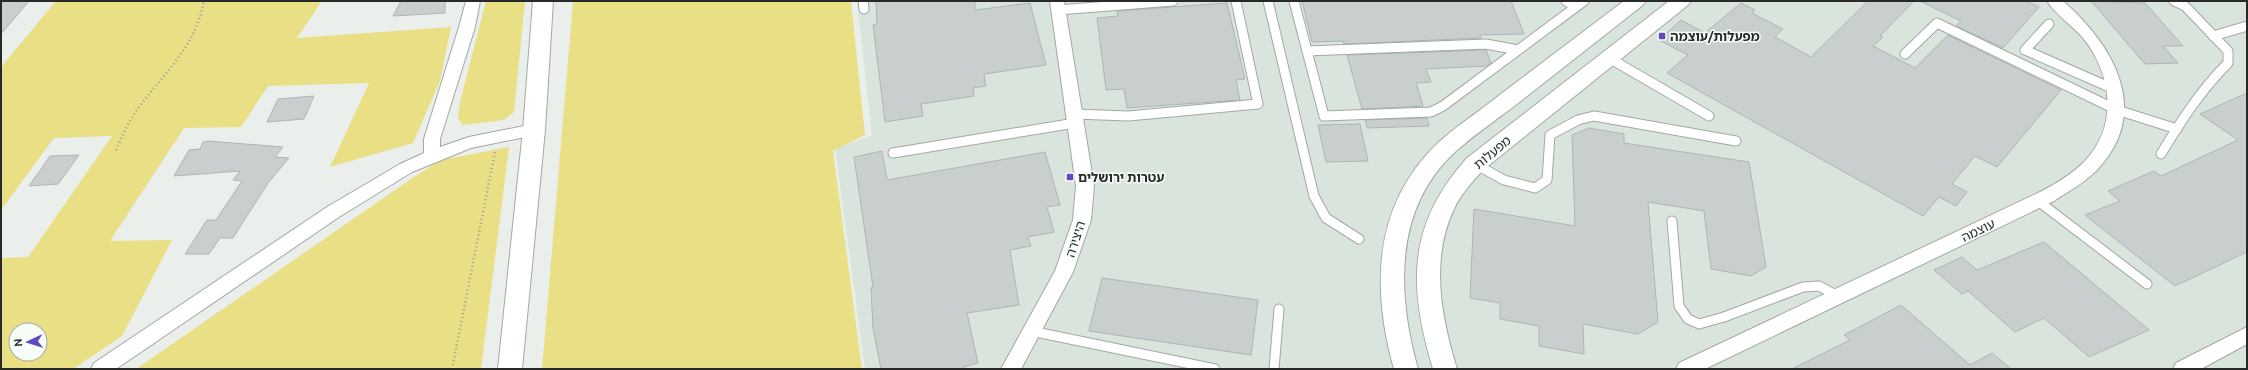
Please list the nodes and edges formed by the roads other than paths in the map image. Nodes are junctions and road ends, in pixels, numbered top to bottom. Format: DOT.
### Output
graph roads {
  1 [pos="473,1"];
  2 [pos="543,1"];
  3 [pos="1172,1"];
  4 [pos="1236,1"];
  5 [pos="1268,1"];
  6 [pos="1294,1"];
  7 [pos="1566,1"];
  8 [pos="1584,1"];
  9 [pos="1636,1"];
  10 [pos="1681,1"];
  11 [pos="2054,1"];
  12 [pos="2174,1"];
  13 [pos="1058,6"];
  14 [pos="1575,7"];
  15 [pos="2049,24"];
  16 [pos="2247,26"];
  17 [pos="2213,36"];
  18 [pos="1518,50"];
  19 [pos="1307,51"];
  20 [pos="1905,54"];
  21 [pos="1609,58"];
  22 [pos="2116,90"];
  23 [pos="2117,110"];
  24 [pos="1709,116"];
  25 [pos="1075,119"];
  26 [pos="2177,129"];
  27 [pos="534,130"];
  28 [pos="1736,141"];
  29 [pos="893,153"];
  30 [pos="2162,154"];
  31 [pos="432,156"];
  32 [pos="1476,164"];
  33 [pos="2038,201"];
  34 [pos="1672,221"];
  35 [pos="1358,239"];
  36 [pos="2147,284"];
  37 [pos="1838,296"];
  38 [pos="1279,309"];
  39 [pos="1031,331"];
  40 [pos="2247,335"];
  41 [pos="101,369"];
  42 [pos="510,369"];
  43 [pos="1011,369"];
  44 [pos="1215,369"];
  45 [pos="1274,369"];
  46 [pos="1406,369"];
  47 [pos="1445,369"];
  48 [pos="1686,369"];
  49 [pos="2183,369"];
  1 -- 31 [label="street"];
  2 -- 27 [label="main road"];
  3 -- 13 [label="lane"];
  4 -- 25 [label="lane"];
  5 -- 35 [label="lane"];
  6 -- 19 [label="lane"];
  7 -- 14 [label="lane"];
  8 -- 14 [label="lane"];
  9 -- 46 [label="main road"];
  10 -- 21 [label="main road, מפעלות"];
  11 -- 22 [label="street, עוצמה"];
  12 -- 17 [label="lane"];
  13 -- 25 [label="street, היצירה"];
  14 -- 18 [label="lane"];
  15 -- 22 [label="lane"];
  16 -- 17 [label="lane"];
  17 -- 26 [label="lane"];
  18 -- 19 [label="lane"];
  18 -- 19 [label="lane"];
  20 -- 23 [label="lane"];
  21 -- 24 [label="lane"];
  21 -- 32 [label="main road, מפעלות"];
  22 -- 23 [label="street, עוצמה"];
  23 -- 26 [label="lane"];
  23 -- 33 [label="street, עוצמה"];
  25 -- 29 [label="lane"];
  25 -- 39 [label="street, היצירה"];
  26 -- 30 [label="lane"];
  27 -- 31 [label="street"];
  27 -- 42 [label="main road"];
  28 -- 32 [label="lane"];
  31 -- 41 [label="street"];
  32 -- 47 [label="main road, מפעלות"];
  33 -- 36 [label="lane"];
  33 -- 37 [label="street, עוצמה"];
  34 -- 37 [label="lane"];
  37 -- 48 [label="street, עוצמה"];
  38 -- 45 [label="lane"];
  39 -- 43 [label="street, היצירה"];
  39 -- 44 [label="lane"];
  40 -- 49 [label="street"];
}
